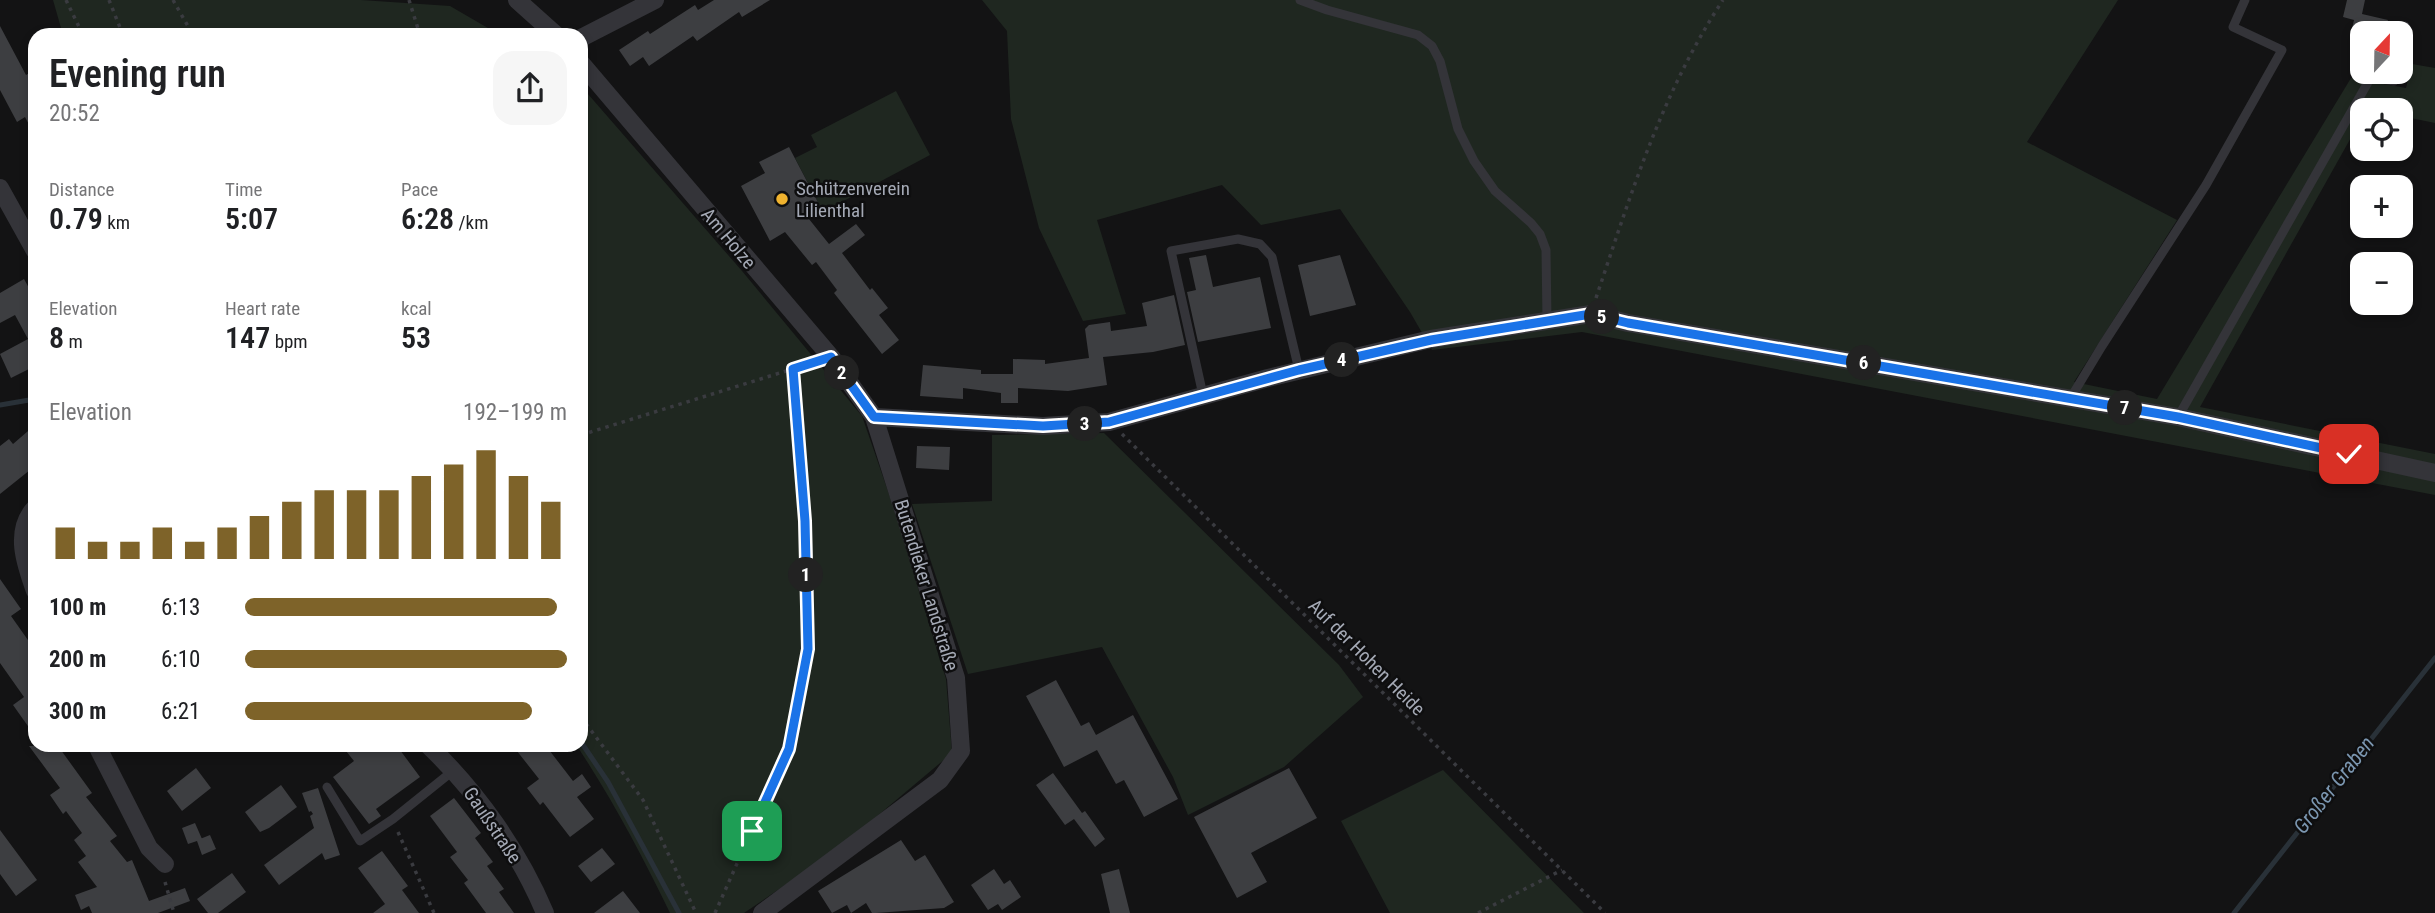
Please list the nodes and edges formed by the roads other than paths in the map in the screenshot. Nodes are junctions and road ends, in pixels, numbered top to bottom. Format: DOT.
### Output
graph roads {
  1 [pos="517,0"];
  2 [pos="655,0"];
  3 [pos="1300,0"];
  4 [pos="2245,0"];
  5 [pos="548,28"];
  6 [pos="588,34"];
  7 [pos="588,71"];
  8 [pos="2367,84"];
  9 [pos="0,188"];
  10 [pos="28,238"];
  11 [pos="1547,320"];
  12 [pos="1299,370"];
  13 [pos="1203,395"];
  14 [pos="2070,399"];
  15 [pos="874,417"];
  16 [pos="2178,417"];
  17 [pos="2435,472"];
  18 [pos="28,520"];
  19 [pos="28,571"];
  20 [pos="100,752"];
  21 [pos="435,752"];
  22 [pos="454,771"];
  23 [pos="327,787"];
  24 [pos="165,864"];
  25 [pos="545,913"];
  26 [pos="762,913"];
  1 -- 5 [label="street"];
  2 -- 6 [label="street"];
  3 -- 11 [label="lane"];
  4 -- 14 [label="lane"];
  7 -- 15 [label="street, Am Holze"];
  8 -- 16 [label="lane"];
  9 -- 10 [label="street"];
  11 -- 12 [label="street"];
  11 -- 14 [label="street"];
  12 -- 13 [label="street"];
  12 -- 13 [label="lane"];
  13 -- 15 [label="street"];
  14 -- 16 [label="street"];
  15 -- 26 [label="street, Butendieker Landstraße"];
  16 -- 17 [label="street"];
  18 -- 19 [label="street"];
  20 -- 24 [label="street"];
  21 -- 22 [label="street, Gaußstraße"];
  22 -- 23 [label="lane"];
  22 -- 25 [label="street, Gaußstraße"];
}
